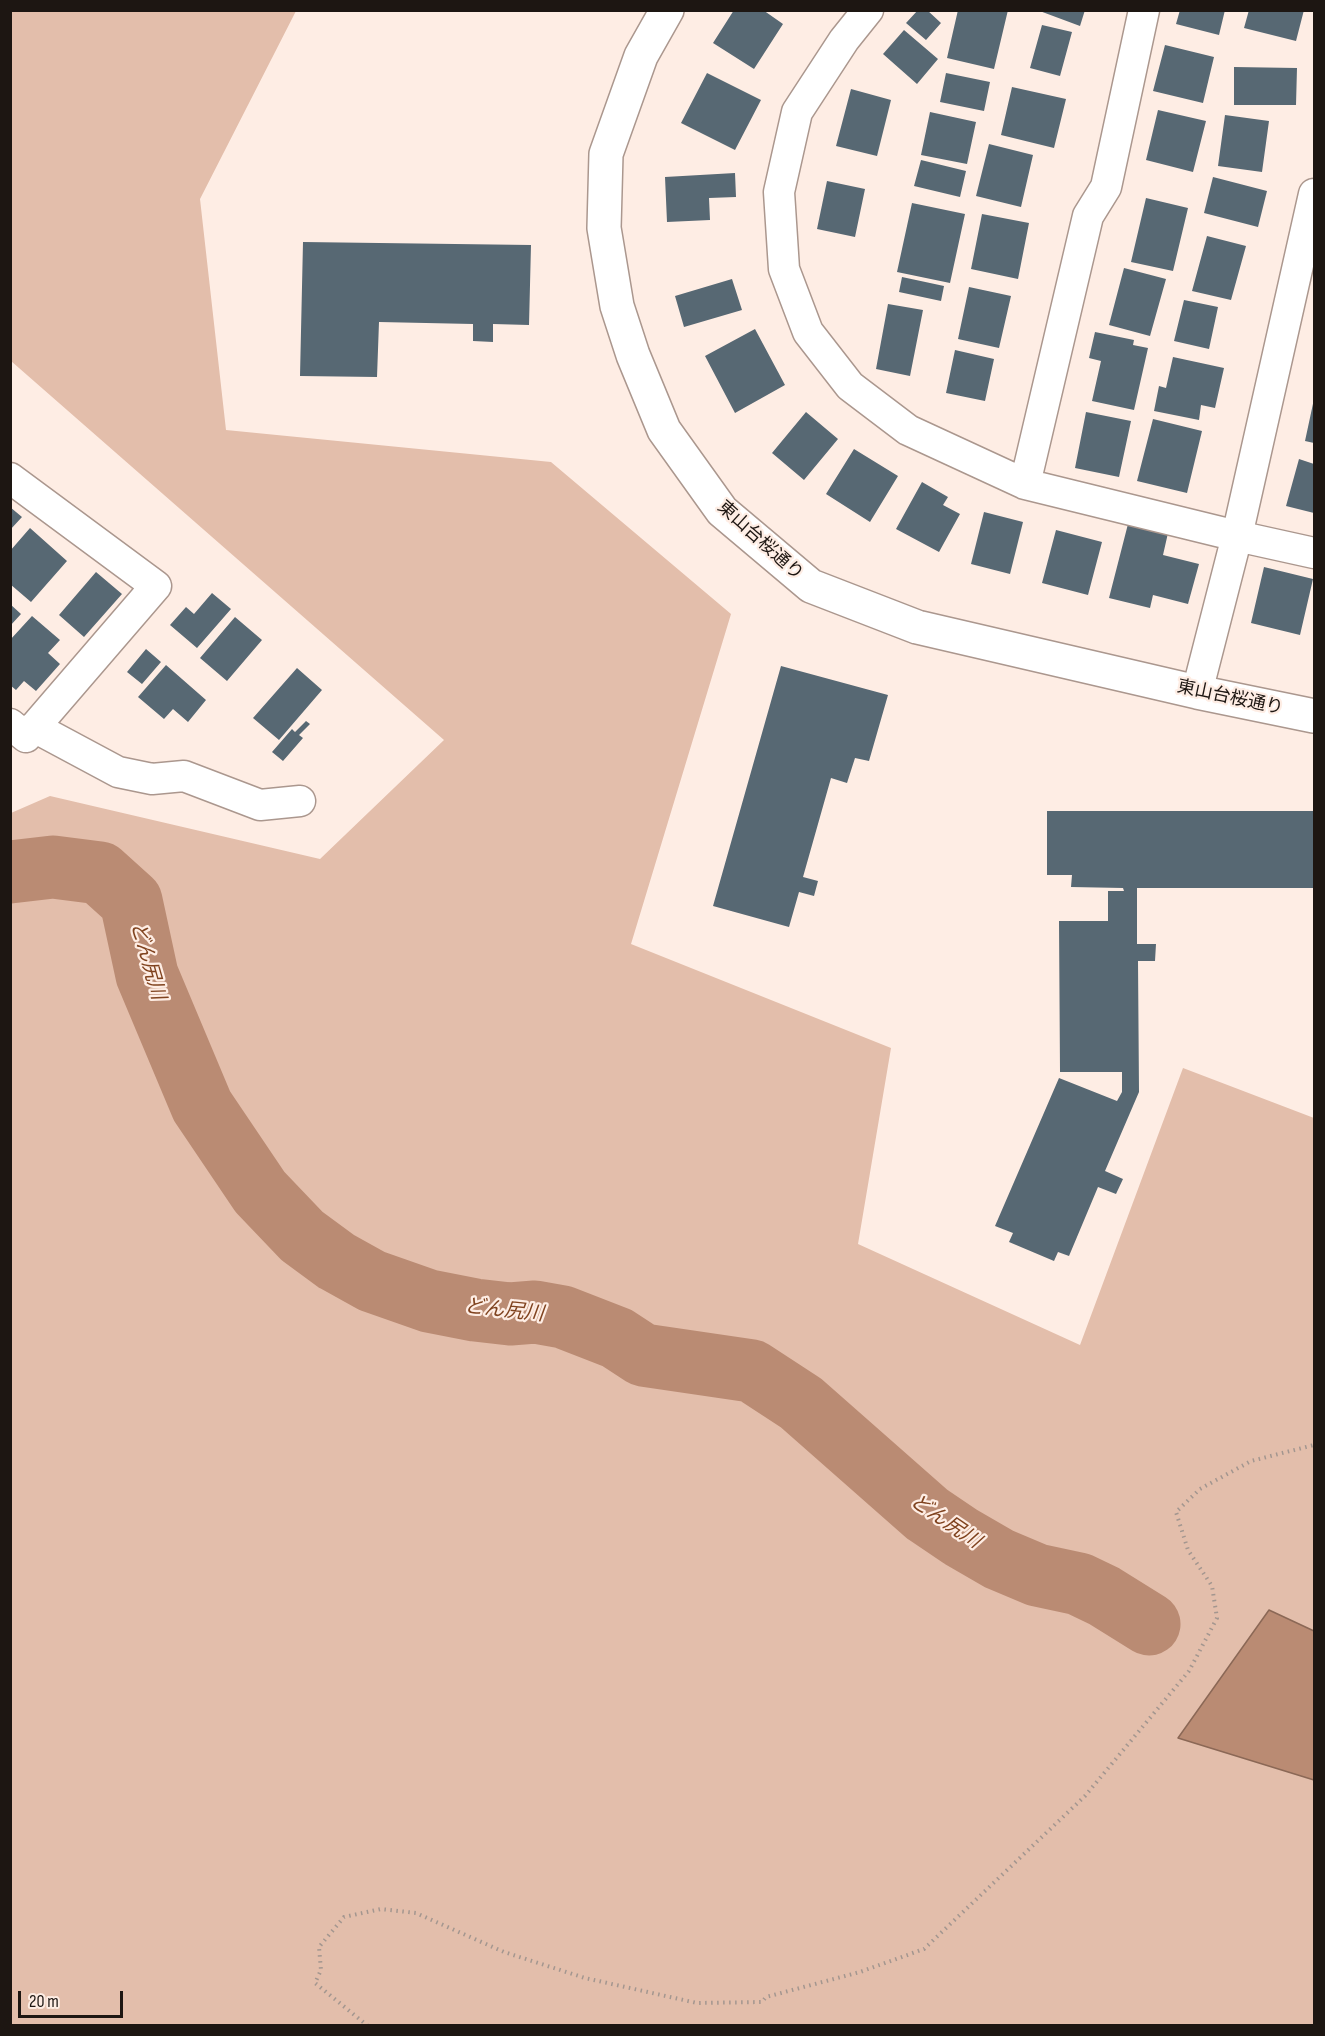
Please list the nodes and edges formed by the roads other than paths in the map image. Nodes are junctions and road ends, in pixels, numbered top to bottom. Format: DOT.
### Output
graph roads {
  1 [pos="667,10"];
  2 [pos="868,10"];
  3 [pos="1144,10"];
  4 [pos="1314,194"];
  5 [pos="10,478"];
  6 [pos="1025,484"];
  7 [pos="1237,536"];
  8 [pos="1314,553"];
  9 [pos="1197,692"];
  10 [pos="1314,716"];
  11 [pos="22,726"];
  12 [pos="300,801"];
  1 -- 9 [label="street, 東山台桜通り"];
  2 -- 6 [label="street"];
  3 -- 6 [label="street"];
  4 -- 7 [label="street"];
  5 -- 11 [label="street"];
  6 -- 7 [label="street"];
  7 -- 8 [label="street"];
  7 -- 9 [label="street"];
  9 -- 10 [label="street, 東山台桜通り"];
  11 -- 12 [label="street"];
}
